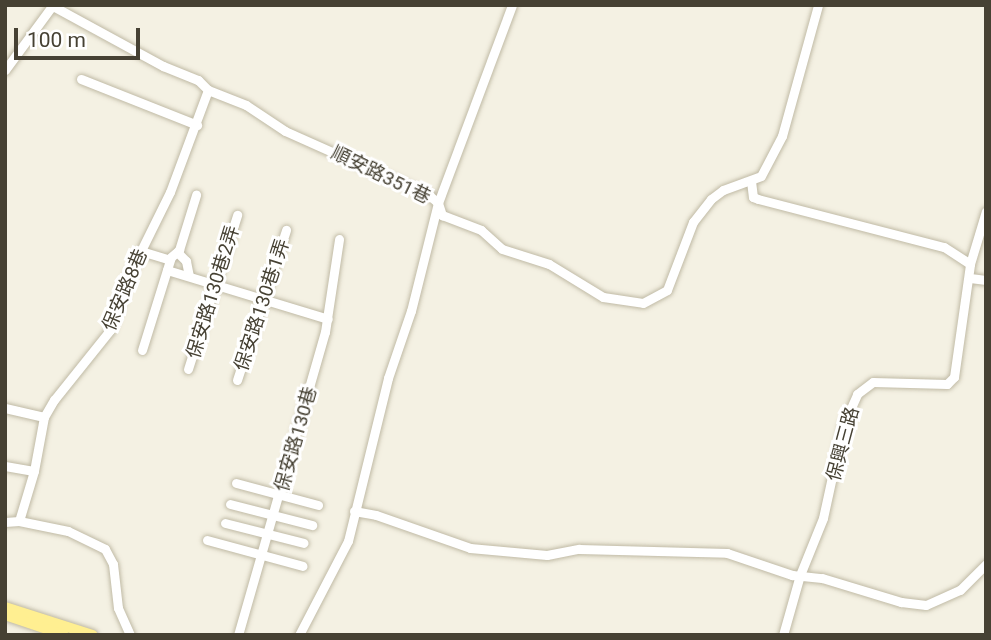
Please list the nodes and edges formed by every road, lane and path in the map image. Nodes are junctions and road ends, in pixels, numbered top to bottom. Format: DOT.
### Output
graph roads {
  1 [pos="512,5"];
  2 [pos="817,5"];
  3 [pos="51,6"];
  4 [pos="5,70"];
  5 [pos="80,79"];
  6 [pos="208,90"];
  7 [pos="197,125"];
  8 [pos="751,181"];
  9 [pos="196,195"];
  10 [pos="438,203"];
  11 [pos="986,211"];
  12 [pos="237,215"];
  13 [pos="286,230"];
  14 [pos="339,239"];
  15 [pos="141,251"];
  16 [pos="172,261"];
  17 [pos="970,264"];
  18 [pos="189,276"];
  19 [pos="970,278"];
  20 [pos="986,280"];
  21 [pos="215,285"];
  22 [pos="264,299"];
  23 [pos="328,319"];
  24 [pos="142,349"];
  25 [pos="188,369"];
  26 [pos="237,380"];
  27 [pos="5,408"];
  28 [pos="44,417"];
  29 [pos="5,466"];
  30 [pos="34,471"];
  31 [pos="236,483"];
  32 [pos="280,496"];
  33 [pos="230,504"];
  34 [pos="318,505"];
  35 [pos="354,511"];
  36 [pos="273,516"];
  37 [pos="19,521"];
  38 [pos="5,522"];
  39 [pos="225,523"];
  40 [pos="312,525"];
  41 [pos="267,536"];
  42 [pos="207,540"];
  43 [pos="304,543"];
  44 [pos="261,556"];
  45 [pos="986,564"];
  46 [pos="303,566"];
  47 [pos="800,575"];
  48 [pos="6,616"];
  49 [pos="64,635"];
  50 [pos="93,635"];
  51 [pos="130,635"];
  52 [pos="238,635"];
  53 [pos="299,635"];
  54 [pos="783,635"];
  1 -- 10 [label="street"];
  2 -- 8 [label="street, 順安路351巷"];
  3 -- 4 [label="street"];
  3 -- 6 [label="street, 順安路351巷"];
  5 -- 7 [label="street"];
  6 -- 7 [label="street, 保安路8巷"];
  6 -- 10 [label="street, 順安路351巷"];
  7 -- 15 [label="street, 保安路8巷"];
  8 -- 10 [label="street, 順安路351巷"];
  8 -- 17 [label="street"];
  9 -- 16 [label="street"];
  10 -- 35 [label="street"];
  11 -- 17 [label="street, 保興三路"];
  12 -- 21 [label="street, 保安路130巷2弄"];
  13 -- 22 [label="street, 保安路130巷1弄"];
  14 -- 23 [label="street, 保安路130巷"];
  15 -- 16 [label="street"];
  15 -- 28 [label="street, 保安路8巷"];
  16 -- 18 [label="street"];
  16 -- 18 [label="street"];
  16 -- 24 [label="street"];
  17 -- 19 [label="street, 保興三路"];
  18 -- 21 [label="street"];
  19 -- 20 [label="street"];
  19 -- 47 [label="street, 保興三路"];
  21 -- 22 [label="street"];
  21 -- 25 [label="street, 保安路130巷2弄"];
  22 -- 23 [label="street"];
  22 -- 26 [label="street, 保安路130巷1弄"];
  23 -- 32 [label="street, 保安路130巷"];
  27 -- 28 [label="street"];
  28 -- 30 [label="street, 保安路8巷"];
  29 -- 30 [label="street"];
  30 -- 37 [label="street, 保安路8巷"];
  31 -- 32 [label="street"];
  32 -- 34 [label="street"];
  32 -- 36 [label="street, 保安路130巷"];
  33 -- 36 [label="street"];
  35 -- 47 [label="street"];
  35 -- 53 [label="street"];
  36 -- 40 [label="street"];
  36 -- 41 [label="street, 保安路130巷"];
  37 -- 38 [label="street"];
  37 -- 51 [label="street"];
  39 -- 41 [label="street"];
  41 -- 43 [label="street"];
  41 -- 44 [label="street, 保安路130巷"];
  42 -- 44 [label="street"];
  44 -- 46 [label="street"];
  44 -- 52 [label="street, 保安路130巷"];
  45 -- 47 [label="street"];
  47 -- 54 [label="street, 保興三路"];
  48 -- 49 [label="main road"];
  48 -- 50 [label="main road"];
}
